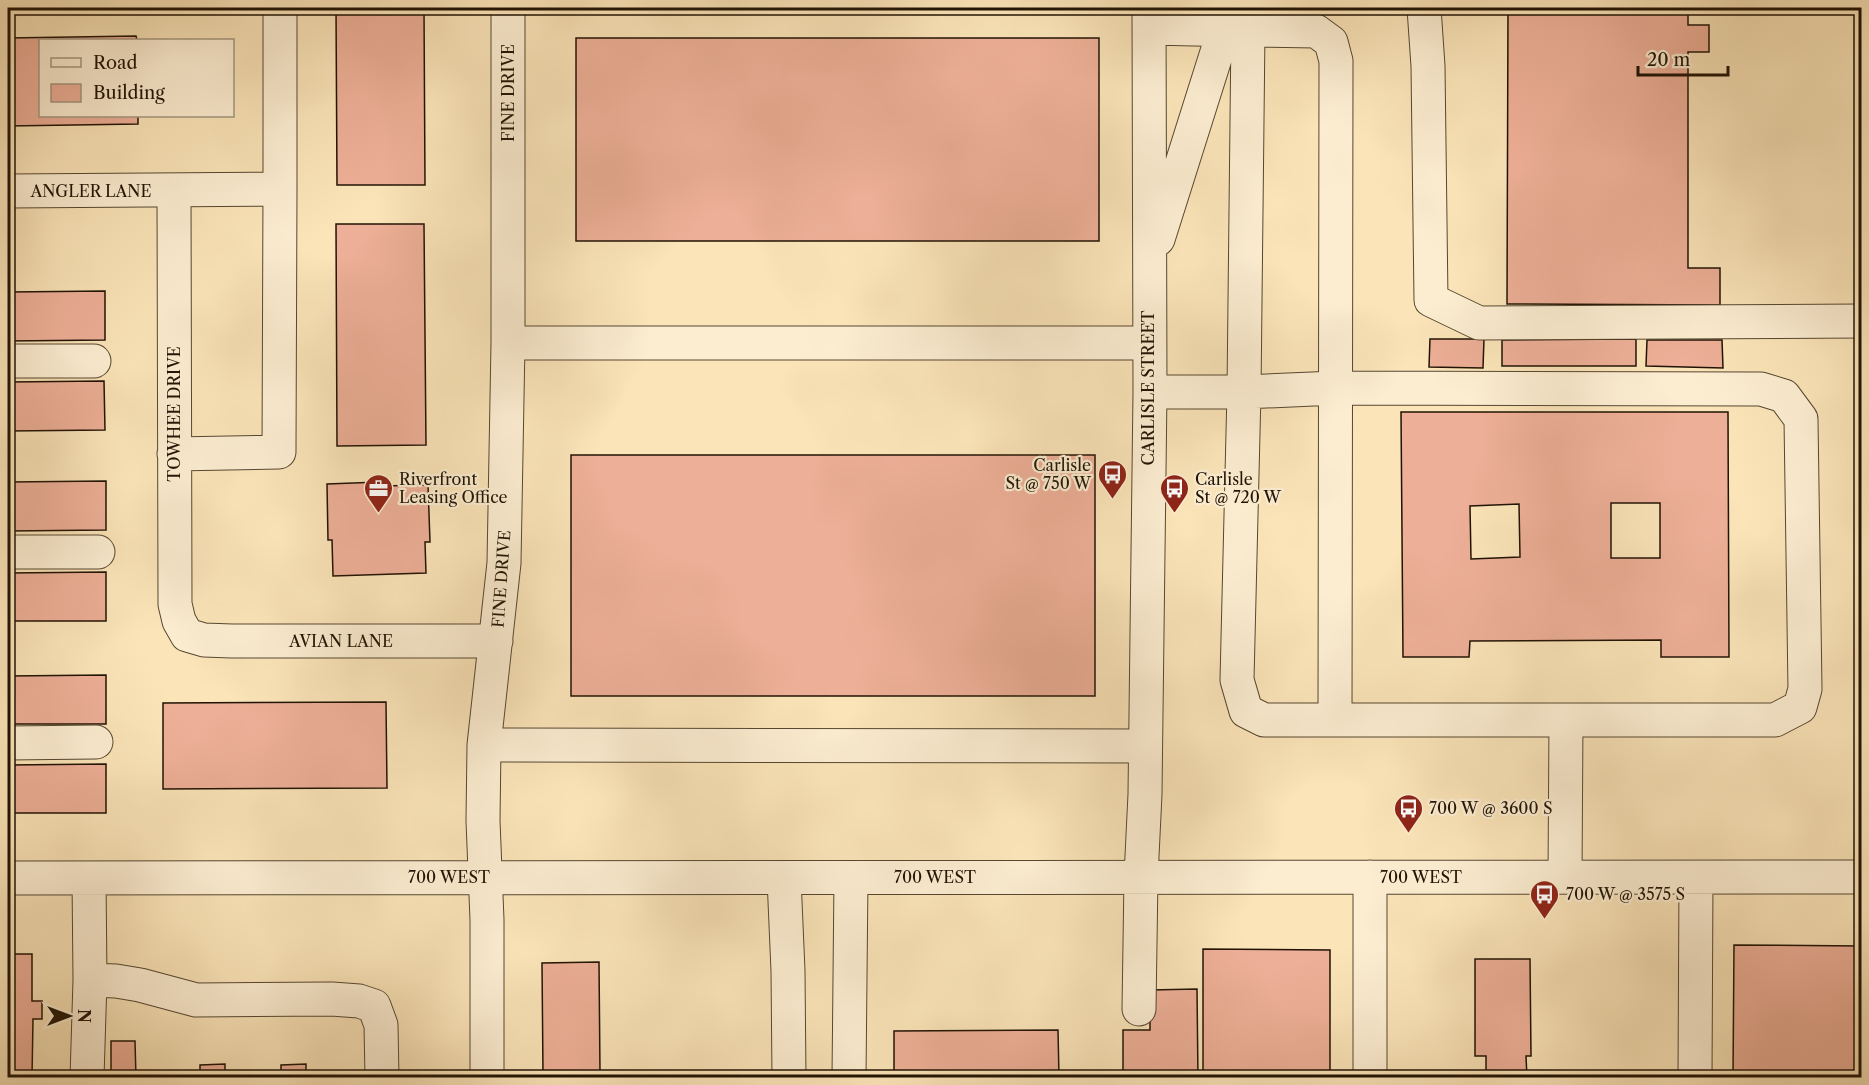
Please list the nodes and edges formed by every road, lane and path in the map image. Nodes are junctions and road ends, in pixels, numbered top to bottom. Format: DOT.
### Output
graph roads {
  1 [pos="280,8"];
  2 [pos="508,8"];
  3 [pos="1424,8"];
  4 [pos="1149,18"];
  5 [pos="1229,22"];
  6 [pos="280,189"];
  7 [pos="8,191"];
  8 [pos="174,191"];
  9 [pos="1148,270"];
  10 [pos="1862,321"];
  11 [pos="508,343"];
  12 [pos="1149,343"];
  13 [pos="8,361"];
  14 [pos="94,361"];
  15 [pos="1335,388"];
  16 [pos="1149,392"];
  17 [pos="1244,392"];
  18 [pos="174,454"];
  19 [pos="8,552"];
  20 [pos="98,552"];
  21 [pos="187,635"];
  22 [pos="496,641"];
  23 [pos="1335,720"];
  24 [pos="1566,720"];
  25 [pos="96,742"];
  26 [pos="8,743"];
  27 [pos="484,745"];
  28 [pos="1145,746"];
  29 [pos="485,877"];
  30 [pos="1141,877"];
  31 [pos="1370,877"];
  32 [pos="1565,877"];
  33 [pos="1862,877"];
  34 [pos="8,878"];
  35 [pos="89,878"];
  36 [pos="784,878"];
  37 [pos="851,878"];
  38 [pos="1696,878"];
  39 [pos="90,980"];
  40 [pos="1139,1009"];
  41 [pos="87,1077"];
  42 [pos="382,1077"];
  43 [pos="487,1077"];
  44 [pos="789,1077"];
  45 [pos="849,1077"];
  46 [pos="1370,1077"];
  47 [pos="1695,1077"];
  1 -- 6 [label="street"];
  2 -- 11 [label="street, FINE DRIVE"];
  3 -- 10 [label="street"];
  4 -- 5 [label="street"];
  4 -- 9 [label="street, CARLISLE STREET"];
  5 -- 9 [label="street"];
  5 -- 15 [label="street"];
  5 -- 17 [label="street"];
  6 -- 8 [label="street, ANGLER LANE"];
  6 -- 18 [label="street"];
  7 -- 8 [label="street, ANGLER LANE"];
  8 -- 18 [label="street, TOWHEE DRIVE"];
  9 -- 12 [label="street, CARLISLE STREET"];
  11 -- 12 [label="street"];
  11 -- 22 [label="street, FINE DRIVE"];
  12 -- 16 [label="street, CARLISLE STREET"];
  13 -- 14 [label="street"];
  15 -- 17 [label="street"];
  15 -- 23 [label="street"];
  15 -- 24 [label="street"];
  16 -- 17 [label="street"];
  16 -- 28 [label="street, CARLISLE STREET"];
  17 -- 23 [label="street"];
  18 -- 21 [label="street, TOWHEE DRIVE"];
  19 -- 20 [label="street"];
  21 -- 22 [label="street, AVIAN LANE"];
  22 -- 27 [label="street, FINE DRIVE"];
  23 -- 24 [label="street"];
  24 -- 32 [label="street"];
  25 -- 26 [label="street"];
  27 -- 28 [label="street"];
  27 -- 29 [label="street, FINE DRIVE"];
  28 -- 30 [label="street, CARLISLE STREET"];
  29 -- 35 [label="street, 700 WEST"];
  29 -- 36 [label="street, 700 WEST"];
  29 -- 43 [label="street, FINE DRIVE"];
  30 -- 31 [label="street, 700 WEST"];
  30 -- 37 [label="street, 700 WEST"];
  30 -- 40 [label="street, CARLISLE STREET"];
  31 -- 32 [label="street, 700 WEST"];
  31 -- 46 [label="street"];
  32 -- 38 [label="street, 700 WEST"];
  33 -- 38 [label="street, 700 WEST"];
  34 -- 35 [label="street, 700 WEST"];
  35 -- 39 [label="street"];
  36 -- 37 [label="street, 700 WEST"];
  36 -- 44 [label="street"];
  37 -- 45 [label="street"];
  38 -- 47 [label="street"];
  39 -- 41 [label="street"];
  39 -- 42 [label="street"];
}
